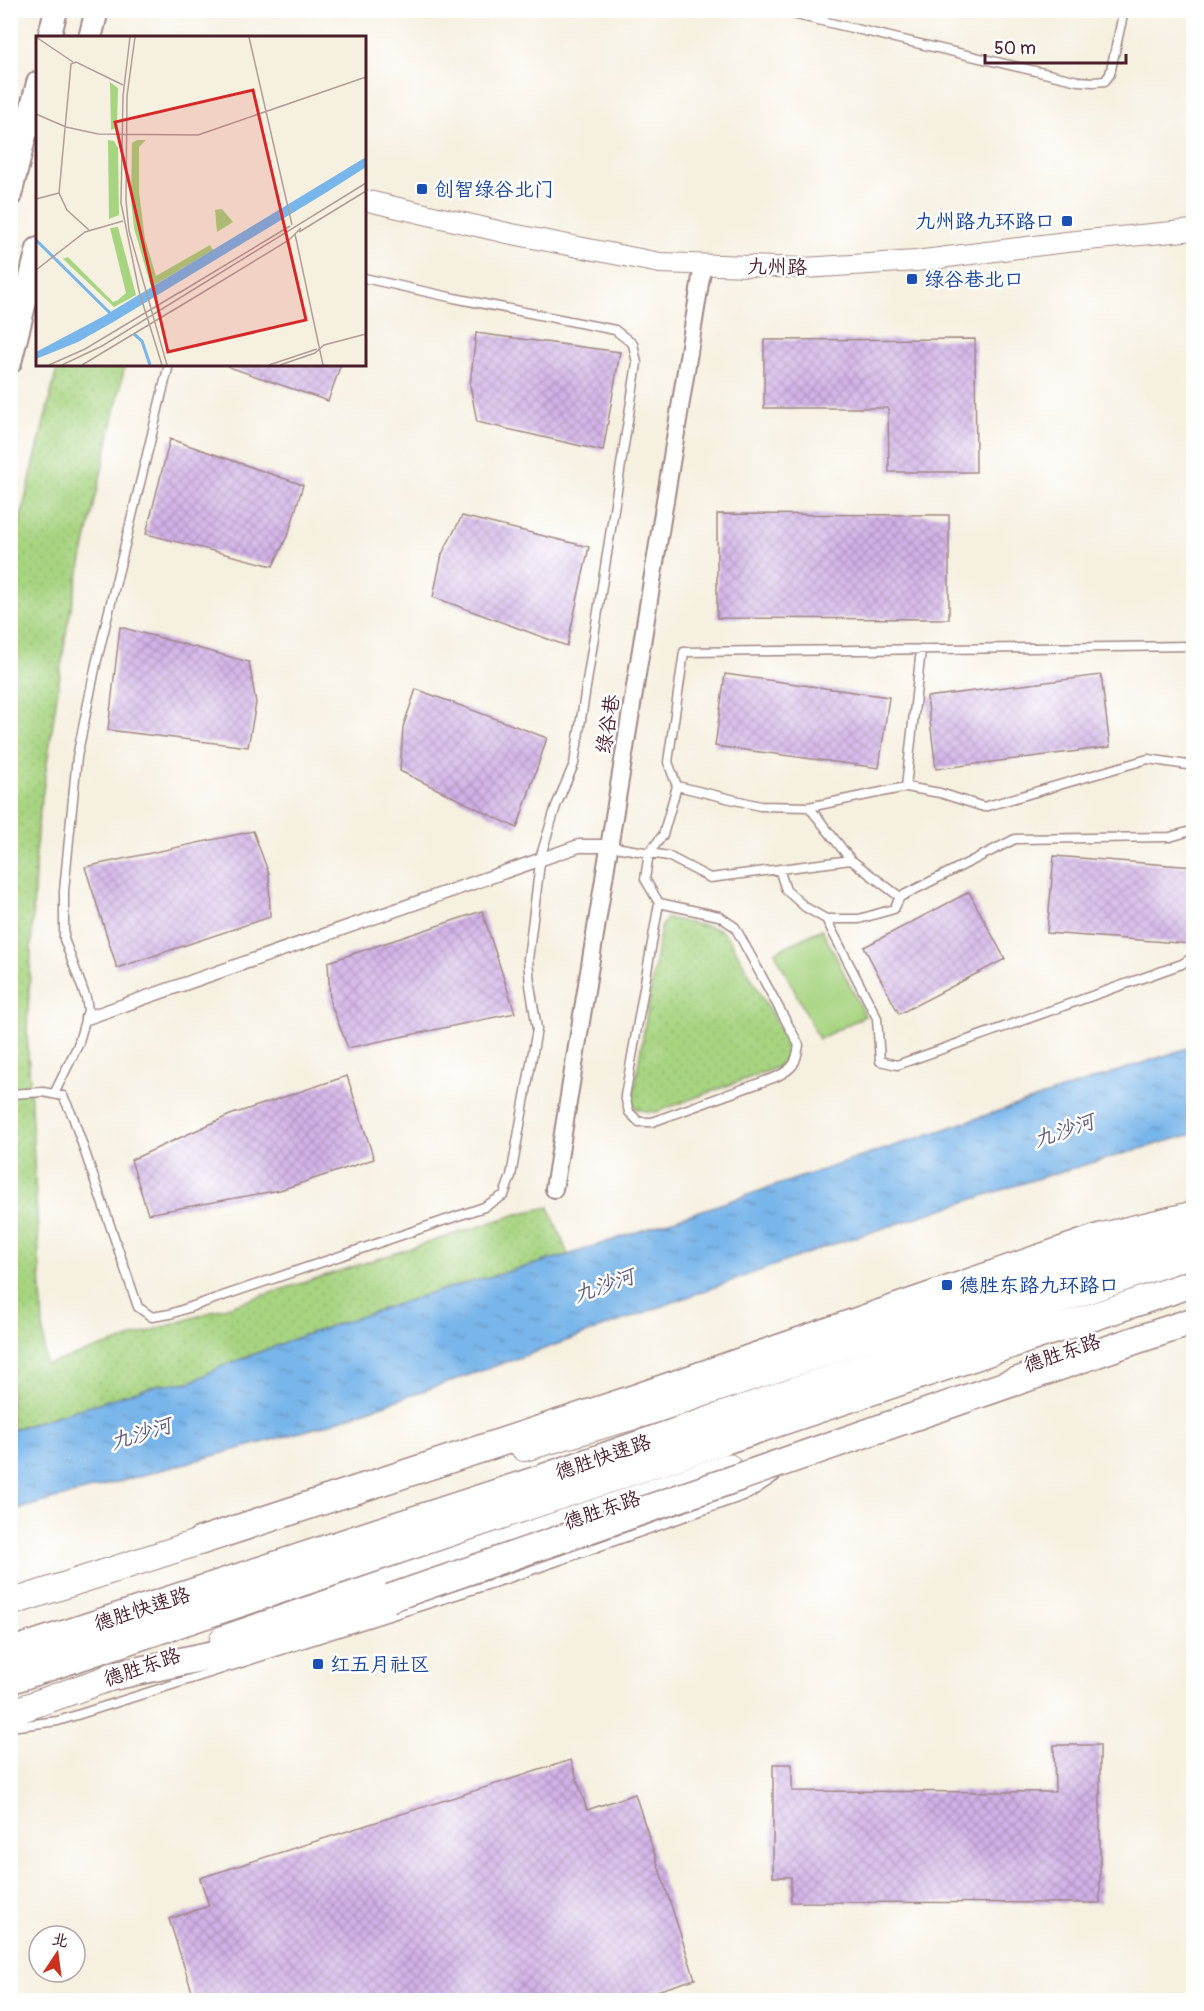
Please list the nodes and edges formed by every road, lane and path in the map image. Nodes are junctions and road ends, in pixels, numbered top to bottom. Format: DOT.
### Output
graph roads {
  1 [pos="56,10"];
  2 [pos="97,10"];
  3 [pos="775,10"];
  4 [pos="1124,10"];
  5 [pos="50,36"];
  6 [pos="90,36"];
  7 [pos="36,89"];
  8 [pos="25,124"];
  9 [pos="10,195"];
  10 [pos="366,200"];
  11 [pos="1194,230"];
  12 [pos="36,257"];
  13 [pos="703,265"];
  14 [pos="366,278"];
  15 [pos="10,362"];
  16 [pos="170,366"];
  17 [pos="1194,646"];
  18 [pos="921,649"];
  19 [pos="1194,766"];
  20 [pos="677,786"];
  21 [pos="906,788"];
  22 [pos="809,807"];
  23 [pos="1194,830"];
  24 [pos="609,846"];
  25 [pos="649,853"];
  26 [pos="540,859"];
  27 [pos="851,860"];
  28 [pos="779,869"];
  29 [pos="900,897"];
  30 [pos="659,903"];
  31 [pos="826,919"];
  32 [pos="1194,956"];
  33 [pos="87,1018"];
  34 [pos="10,1094"];
  35 [pos="54,1094"];
  36 [pos="554,1189"];
  37 [pos="1194,1215"];
  38 [pos="1194,1228"];
  39 [pos="1194,1253"];
  40 [pos="1194,1283"];
  41 [pos="1194,1308"];
  42 [pos="1194,1321"];
  43 [pos="848,1429"];
  44 [pos="200,1541"];
  45 [pos="10,1603"];
  46 [pos="10,1652"];
  47 [pos="110,1677"];
  48 [pos="10,1680"];
  49 [pos="10,1713"];
  50 [pos="10,1727"];
  1 -- 5 [label="main road"];
  2 -- 6 [label="main road"];
  3 -- 4 [label="lane"];
  7 -- 8 [label="main road"];
  8 -- 9 [label="main road"];
  10 -- 13 [label="street, 九州路"];
  11 -- 13 [label="street, 九州路"];
  12 -- 15 [label="main road"];
  13 -- 24 [label="street, 绿谷巷"];
  14 -- 26 [label="lane"];
  16 -- 33 [label="lane"];
  17 -- 18 [label="lane"];
  18 -- 20 [label="lane"];
  18 -- 21 [label="lane"];
  19 -- 21 [label="lane"];
  20 -- 22 [label="lane"];
  20 -- 25 [label="lane"];
  21 -- 22 [label="lane"];
  22 -- 27 [label="lane"];
  23 -- 29 [label="lane"];
  24 -- 25 [label="lane"];
  24 -- 26 [label="street"];
  24 -- 36 [label="street, 绿谷巷"];
  25 -- 28 [label="lane"];
  25 -- 30 [label="lane"];
  26 -- 33 [label="street"];
  26 -- 35 [label="lane"];
  27 -- 28 [label="lane"];
  27 -- 29 [label="lane"];
  28 -- 31 [label="lane"];
  29 -- 31 [label="lane"];
  30 -- 30 [label="lane"];
  31 -- 32 [label="lane"];
  33 -- 35 [label="lane"];
  34 -- 35 [label="lane"];
  37 -- 44 [label="highway"];
  38 -- 44 [label="main road"];
  39 -- 46 [label="highway, 德胜快速路"];
  40 -- 48 [label="highway, 德胜快速路"];
  41 -- 47 [label="main road, 德胜东路"];
  42 -- 47 [label="highway, bridge"];
  43 -- 50 [label="lane"];
  44 -- 45 [label="main road"];
  47 -- 49 [label="main road, 德胜东路"];
}
